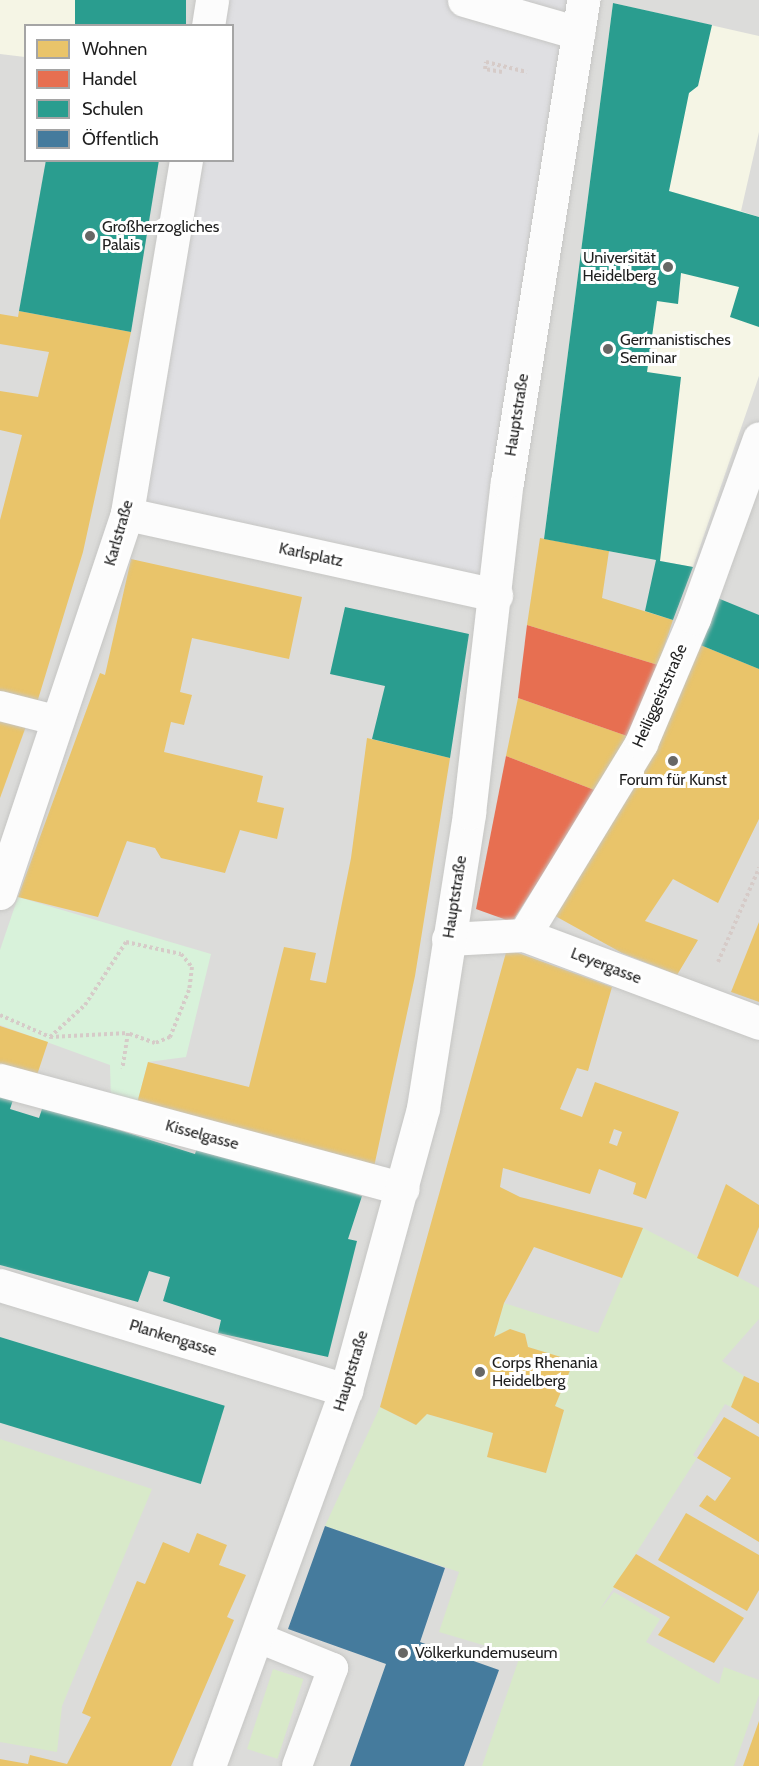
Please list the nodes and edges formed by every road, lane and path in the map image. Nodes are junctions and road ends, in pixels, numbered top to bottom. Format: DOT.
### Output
graph roads {
  1 [pos="212,0"];
  2 [pos="464,0"];
  3 [pos="583,0"];
  4 [pos="208,24"];
  5 [pos="578,33"];
  6 [pos="509,66"];
  7 [pos="502,72"];
  8 [pos="186,162"];
  9 [pos="759,438"];
  10 [pos="127,514"];
  11 [pos="496,594"];
  12 [pos="0,706"];
  13 [pos="59,722"];
  14 [pos="759,868"];
  15 [pos="0,893"];
  16 [pos="524,935"];
  17 [pos="448,939"];
  18 [pos="700,1001"];
  19 [pos="0,1015"];
  20 [pos="759,1023"];
  21 [pos="128,1033"];
  22 [pos="50,1037"];
  23 [pos="121,1073"];
  24 [pos="0,1080"];
  25 [pos="403,1190"];
  26 [pos="0,1286"];
  27 [pos="346,1390"];
  28 [pos="259,1638"];
  29 [pos="217,1763"];
  30 [pos="297,1766"];
  1 -- 4 [label="street"];
  2 -- 5 [label="street"];
  3 -- 5 [label="street, Hauptstraße"];
  5 -- 11 [label="street, Hauptstraße"];
  6 -- 7 [label="path"];
  8 -- 10 [label="street, Karlstraße"];
  9 -- 16 [label="street, Heiliggeiststraße"];
  10 -- 11 [label="street, Karlsplatz"];
  10 -- 13 [label="street, Karlstraße"];
  11 -- 17 [label="street, Hauptstraße"];
  12 -- 13 [label="lane"];
  13 -- 15 [label="street, Karlstraße"];
  14 -- 18 [label="path"];
  16 -- 17 [label="street, Leyergasse"];
  16 -- 18 [label="street, Leyergasse"];
  17 -- 25 [label="street, Hauptstraße"];
  18 -- 20 [label="street, Leyergasse"];
  19 -- 22 [label="path"];
  21 -- 22 [label="path"];
  21 -- 22 [label="path"];
  21 -- 23 [label="path"];
  24 -- 25 [label="street, Kisselgasse"];
  25 -- 27 [label="street, Hauptstraße"];
  26 -- 27 [label="street, Plankengasse"];
  27 -- 28 [label="street, Hauptstraße"];
  28 -- 29 [label="street, Hauptstraße"];
  28 -- 30 [label="lane"];
}
